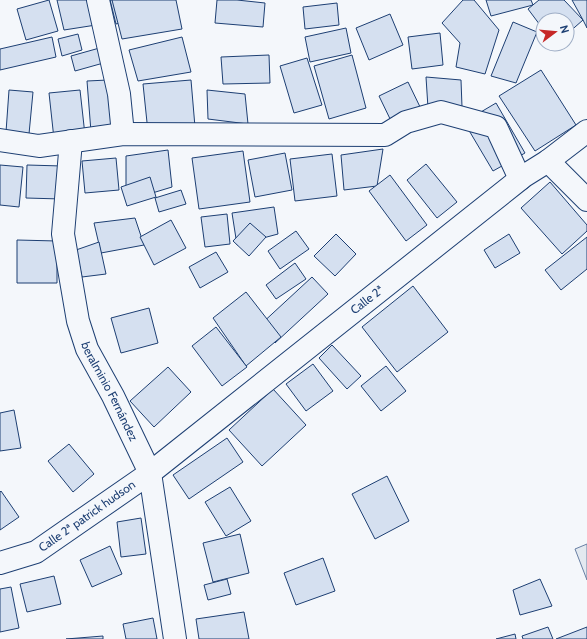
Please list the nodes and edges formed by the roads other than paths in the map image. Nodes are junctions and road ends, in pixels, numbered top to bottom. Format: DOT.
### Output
graph roads {
  1 [pos="98,0"];
  2 [pos="587,131"];
  3 [pos="123,134"];
  4 [pos="0,140"];
  5 [pos="71,142"];
  6 [pos="548,161"];
  7 [pos="520,179"];
  8 [pos="587,200"];
  9 [pos="150,473"];
  10 [pos="0,563"];
  11 [pos="175,639"];
  1 -- 3 [label="street"];
  2 -- 6 [label="street, Calle 2ª"];
  3 -- 5 [label="street"];
  3 -- 7 [label="street"];
  4 -- 5 [label="street"];
  5 -- 9 [label="street, beralminio Fernández"];
  6 -- 7 [label="street, Calle 2ª"];
  6 -- 8 [label="street"];
  7 -- 9 [label="street, Calle 2ª"];
  9 -- 10 [label="street, Calle 2ª patrick hudson"];
  9 -- 11 [label="street, beralminio Fernández"];
}
